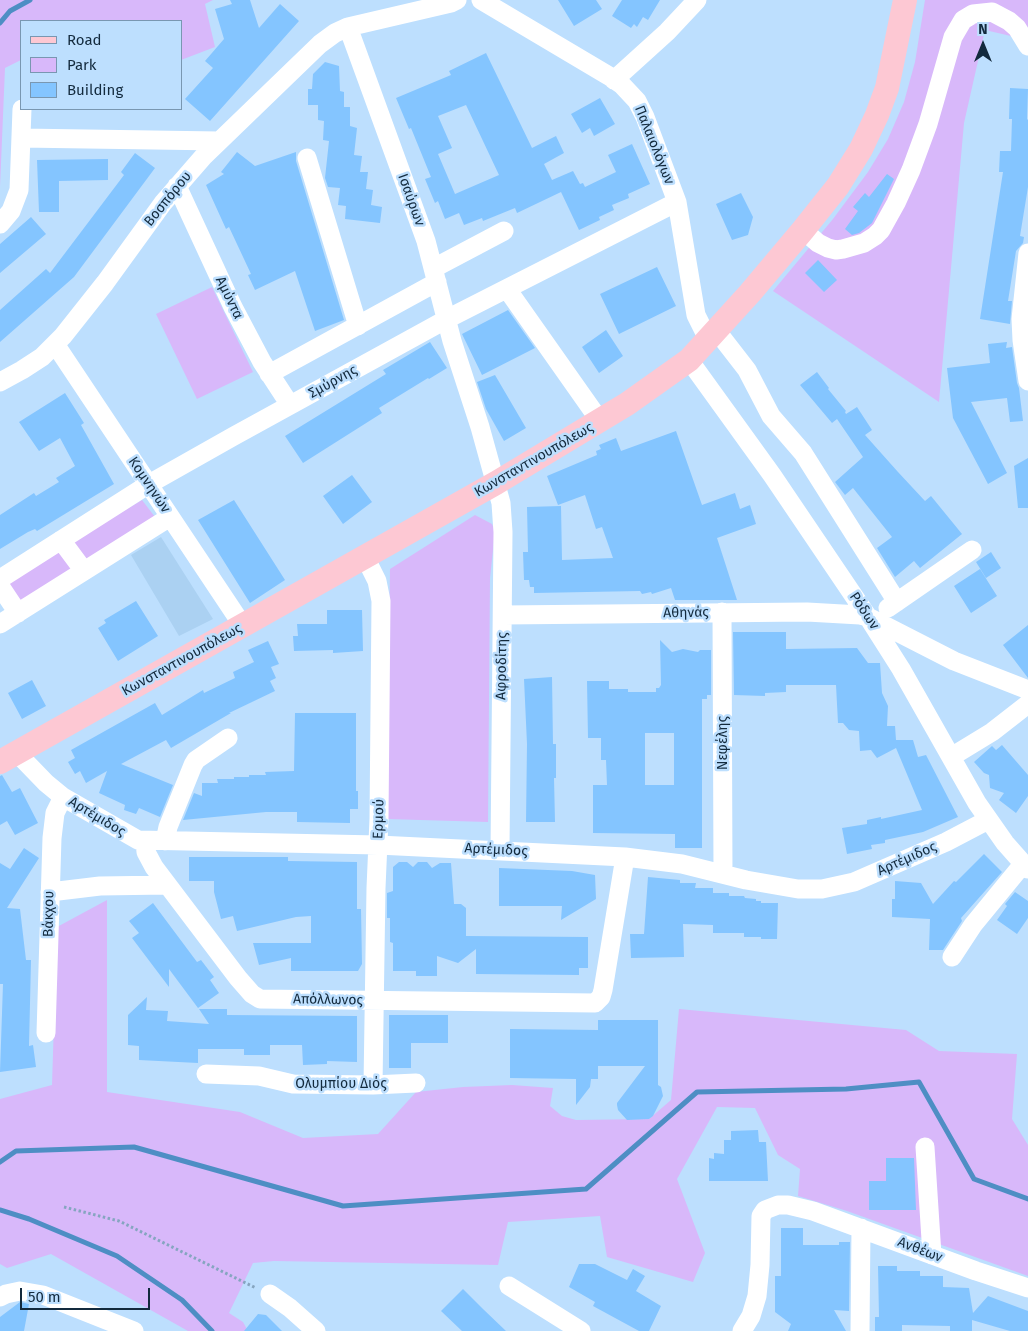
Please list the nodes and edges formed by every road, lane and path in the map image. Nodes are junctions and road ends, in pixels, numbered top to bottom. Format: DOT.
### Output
graph roads {
  1 [pos="457,0"];
  2 [pos="481,0"];
  3 [pos="697,0"];
  4 [pos="905,0"];
  5 [pos="348,27"];
  6 [pos="1028,46"];
  7 [pos="614,80"];
  8 [pos="22,110"];
  9 [pos="21,138"];
  10 [pos="219,141"];
  11 [pos="307,158"];
  12 [pos="177,186"];
  13 [pos="677,202"];
  14 [pos="0,224"];
  15 [pos="803,230"];
  16 [pos="504,231"];
  17 [pos="1028,253"];
  18 [pos="436,275"];
  19 [pos="507,289"];
  20 [pos="447,319"];
  21 [pos="358,326"];
  22 [pos="712,335"];
  23 [pos="55,344"];
  24 [pos="689,360"];
  25 [pos="269,374"];
  26 [pos="1028,381"];
  27 [pos="0,382"];
  28 [pos="290,405"];
  29 [pos="600,421"];
  30 [pos="496,483"];
  31 [pos="149,484"];
  32 [pos="170,517"];
  33 [pos="61,540"];
  34 [pos="972,550"];
  35 [pos="365,557"];
  36 [pos="84,571"];
  37 [pos="0,579"];
  38 [pos="0,586"];
  39 [pos="897,602"];
  40 [pos="722,612"];
  41 [pos="18,613"];
  42 [pos="503,615"];
  43 [pos="868,617"];
  44 [pos="0,624"];
  45 [pos="243,626"];
  46 [pos="1028,690"];
  47 [pos="1028,704"];
  48 [pos="228,738"];
  49 [pos="951,757"];
  50 [pos="4,759"];
  51 [pos="63,797"];
  52 [pos="988,820"];
  53 [pos="145,840"];
  54 [pos="164,841"];
  55 [pos="378,845"];
  56 [pos="500,850"];
  57 [pos="625,857"];
  58 [pos="1026,867"];
  59 [pos="723,874"];
  60 [pos="167,885"];
  61 [pos="50,892"];
  62 [pos="952,957"];
  63 [pos="374,1001"];
  64 [pos="46,1033"];
  65 [pos="206,1074"];
  66 [pos="416,1083"];
  67 [pos="373,1085"];
  68 [pos="925,1147"];
  69 [pos="64,1206"];
  70 [pos="861,1228"];
  71 [pos="932,1255"];
  72 [pos="509,1286"];
  73 [pos="1028,1288"];
  74 [pos="270,1294"];
  75 [pos="0,1297"];
  76 [pos="749,1329"];
  77 [pos="134,1331"];
  78 [pos="316,1331"];
  79 [pos="581,1331"];
  80 [pos="860,1331"];
  1 -- 5 [label="street"];
  2 -- 7 [label="street, Παλαιολόγων"];
  3 -- 7 [label="street"];
  4 -- 15 [label="main road, Κωνσταντινουπόλεως"];
  5 -- 10 [label="street, Βοσπόρου"];
  5 -- 18 [label="street, Ισαύρων"];
  6 -- 15 [label="street"];
  7 -- 13 [label="street, Παλαιολόγων"];
  8 -- 9 [label="street"];
  9 -- 10 [label="street"];
  9 -- 14 [label="street"];
  10 -- 12 [label="street, Βοσπόρου"];
  11 -- 21 [label="street"];
  12 -- 23 [label="street, Βοσπόρου"];
  12 -- 25 [label="street, Αμύντα"];
  13 -- 19 [label="street, Σμύρνης"];
  13 -- 22 [label="street, Παλαιολόγων"];
  15 -- 22 [label="main road, Κωνσταντινουπόλεως"];
  16 -- 18 [label="street"];
  17 -- 26 [label="street"];
  18 -- 20 [label="street, Ισαύρων"];
  18 -- 21 [label="street"];
  19 -- 20 [label="street, Σμύρνης"];
  19 -- 29 [label="street"];
  20 -- 28 [label="street, Σμύρνης"];
  20 -- 30 [label="street, Ισαύρων"];
  21 -- 25 [label="street"];
  22 -- 24 [label="main road, Κωνσταντινουπόλεως"];
  22 -- 39 [label="street, Παλαιολόγων"];
  23 -- 27 [label="street, Βοσπόρου"];
  23 -- 31 [label="street, Κομνηνών"];
  24 -- 29 [label="main road, Κωνσταντινουπόλεως"];
  24 -- 43 [label="street, Ρόδων"];
  25 -- 28 [label="street, Αμύντα"];
  28 -- 31 [label="street, Σμύρνης"];
  29 -- 30 [label="main road, Κωνσταντινουπόλεως"];
  30 -- 35 [label="main road, Κωνσταντινουπόλεως"];
  30 -- 42 [label="street, Αφροδίτης"];
  31 -- 32 [label="street, Κομνηνών"];
  31 -- 33 [label="street, Σμύρνης"];
  32 -- 36 [label="street"];
  32 -- 45 [label="street, Κομνηνών"];
  33 -- 36 [label="street"];
  33 -- 37 [label="street, Σμύρνης"];
  34 -- 39 [label="street"];
  35 -- 45 [label="main road, Κωνσταντινουπόλεως"];
  35 -- 55 [label="street, Ερμού"];
  36 -- 41 [label="street"];
  38 -- 41 [label="street"];
  39 -- 43 [label="street"];
  40 -- 42 [label="street, Αθηνάς"];
  40 -- 43 [label="street, Αθηνάς"];
  40 -- 59 [label="street, Νεφέλης"];
  41 -- 44 [label="street"];
  42 -- 56 [label="street, Αφροδίτης"];
  43 -- 46 [label="street"];
  43 -- 49 [label="street, Ρόδων"];
  45 -- 50 [label="main road, Κωνσταντινουπόλεως"];
  47 -- 49 [label="street"];
  48 -- 54 [label="street"];
  49 -- 52 [label="street, Ρόδων"];
  50 -- 51 [label="street, Αρτέμιδος"];
  51 -- 53 [label="street, Αρτέμιδος"];
  51 -- 61 [label="street, Βάκχου"];
  52 -- 58 [label="street, Ρόδων"];
  52 -- 59 [label="street, Αρτέμιδος"];
  53 -- 54 [label="street, Αρτέμιδος"];
  53 -- 60 [label="street, Απόλλωνος"];
  54 -- 55 [label="street, Αρτέμιδος"];
  55 -- 56 [label="street, Αρτέμιδος"];
  55 -- 63 [label="street, Ερμού"];
  56 -- 57 [label="street, Αρτέμιδος"];
  57 -- 59 [label="street, Αρτέμιδος"];
  57 -- 63 [label="street, Απόλλωνος"];
  58 -- 62 [label="street"];
  60 -- 61 [label="street"];
  60 -- 63 [label="street, Απόλλωνος"];
  61 -- 64 [label="street, Βάκχου"];
  63 -- 67 [label="street, Ερμού"];
  65 -- 67 [label="street, Ολυμπίου Διός"];
  66 -- 67 [label="street, Ολυμπίου Διός"];
  68 -- 71 [label="street"];
  69 -- 74 [label="path"];
  70 -- 71 [label="street, Ανθέων"];
  70 -- 76 [label="street, Ανθέων"];
  70 -- 80 [label="street"];
  71 -- 73 [label="street, Ανθέων"];
  72 -- 79 [label="street"];
  74 -- 78 [label="street"];
  75 -- 77 [label="street"];
}
